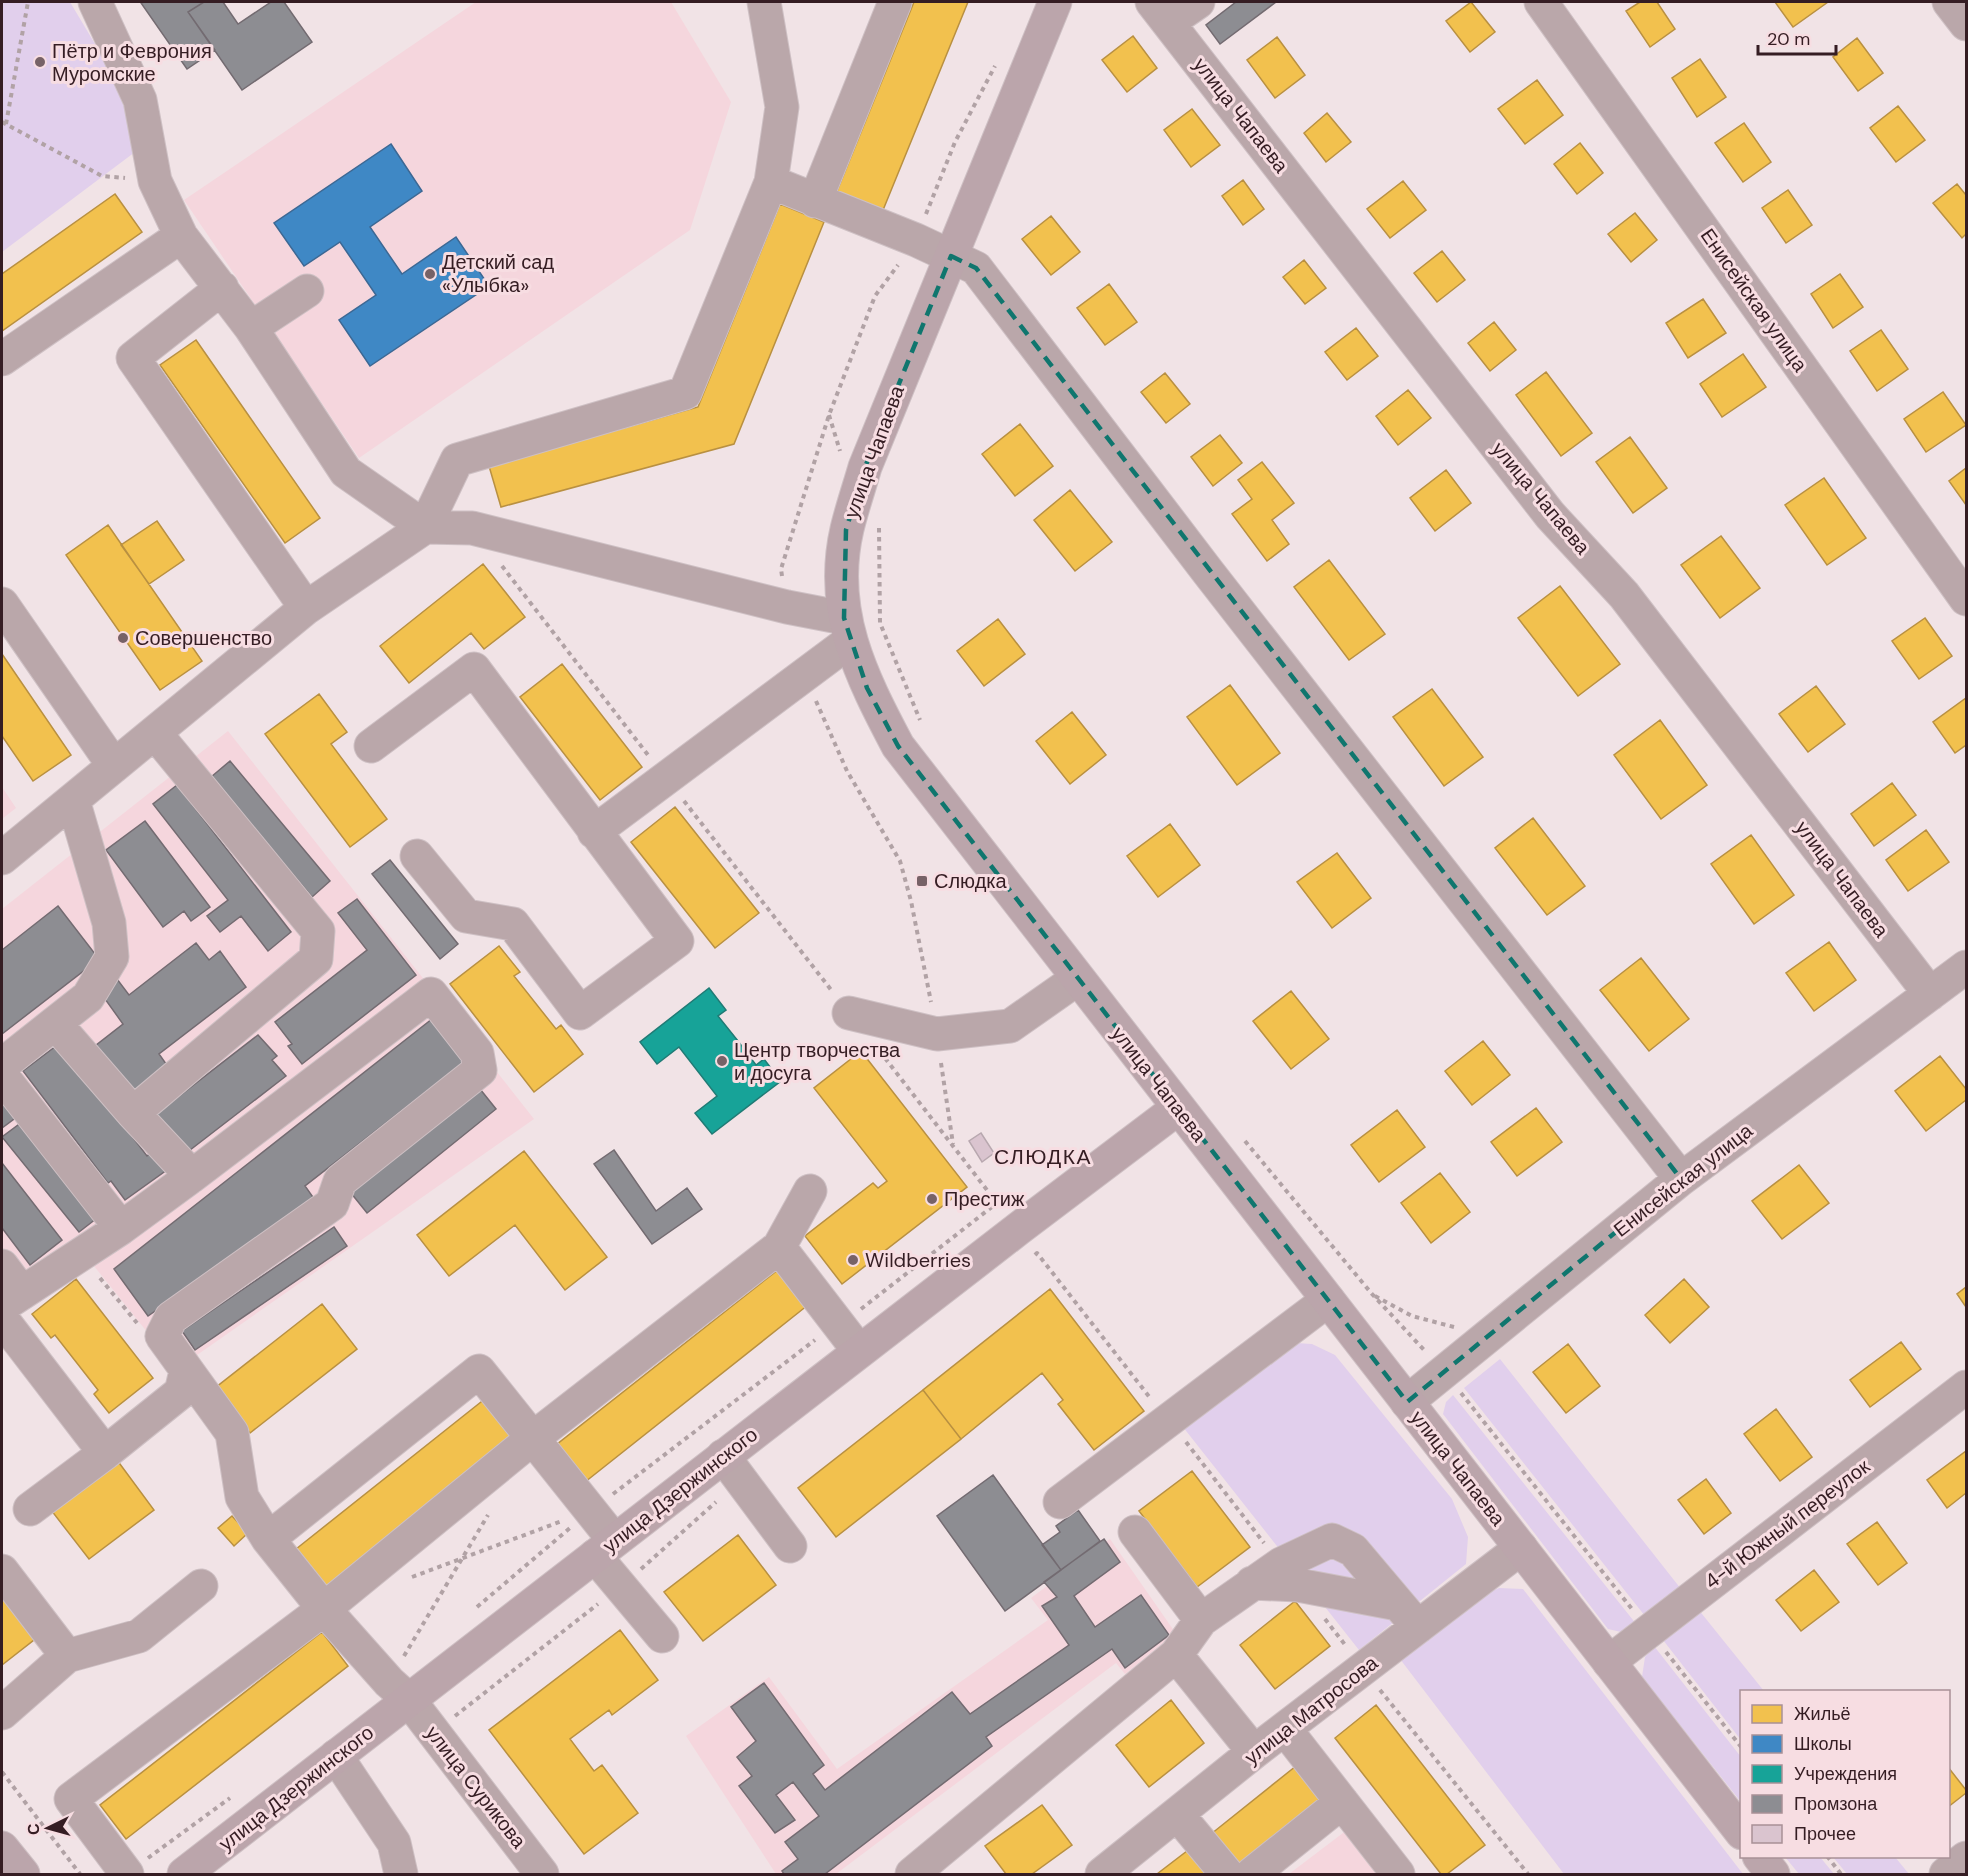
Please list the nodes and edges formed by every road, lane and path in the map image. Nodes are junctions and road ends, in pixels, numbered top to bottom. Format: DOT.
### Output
graph roads {
  1 [pos="28,2"];
  2 [pos="95,2"];
  3 [pos="764,2"];
  4 [pos="895,2"];
  5 [pos="1055,2"];
  6 [pos="1198,2"];
  7 [pos="1541,2"];
  8 [pos="1949,2"];
  9 [pos="1161,12"];
  10 [pos="1966,24"];
  11 [pos="999,58"];
  12 [pos="2,117"];
  13 [pos="4,123"];
  14 [pos="155,181"];
  15 [pos="771,182"];
  16 [pos="814,201"];
  17 [pos="181,236"];
  18 [pos="916,240"];
  19 [pos="951,256"];
  20 [pos="222,288"];
  21 [pos="308,291"];
  22 [pos="251,328"];
  23 [pos="2,359"];
  24 [pos="829,415"];
  25 [pos="842,454"];
  26 [pos="879,521"];
  27 [pos="424,527"];
  28 [pos="472,528"];
  29 [pos="1966,599"];
  30 [pos="2,604"];
  31 [pos="787,607"];
  32 [pos="306,608"];
  33 [pos="847,629"];
  34 [pos="804,675"];
  35 [pos="924,731"];
  36 [pos="155,733"];
  37 [pos="372,746"];
  38 [pos="114,766"];
  39 [pos="666,778"];
  40 [pos="73,800"];
  41 [pos="594,832"];
  42 [pos="417,856"];
  43 [pos="2,858"];
  44 [pos="1966,967"];
  45 [pos="1077,979"];
  46 [pos="1930,994"];
  47 [pos="849,1013"];
  48 [pos="55,1023"];
  49 [pos="937,1034"];
  50 [pos="877,1049"];
  51 [pos="2,1065"];
  52 [pos="2,1076"];
  53 [pos="1178,1108"];
  54 [pos="133,1113"];
  55 [pos="1241,1136"];
  56 [pos="954,1147"];
  57 [pos="192,1176"];
  58 [pos="1681,1179"];
  59 [pos="810,1191"];
  60 [pos="121,1228"];
  61 [pos="779,1247"];
  62 [pos="80,1254"];
  63 [pos="2,1266"];
  64 [pos="1372,1294"];
  65 [pos="12,1300"];
  66 [pos="1328,1300"];
  67 [pos="2,1319"];
  68 [pos="838,1323"];
  69 [pos="1494,1332"];
  70 [pos="162,1336"];
  71 [pos="860,1351"];
  72 [pos="186,1371"];
  73 [pos="1444,1372"];
  74 [pos="1966,1387"];
  75 [pos="1407,1402"];
  76 [pos="533,1438"];
  77 [pos="105,1453"];
  78 [pos="723,1456"];
  79 [pos="1060,1502"];
  80 [pos="30,1509"];
  81 [pos="491,1509"];
  82 [pos="591,1510"];
  83 [pos="1136,1532"];
  84 [pos="268,1539"];
  85 [pos="790,1546"];
  86 [pos="604,1548"];
  87 [pos="1521,1548"];
  88 [pos="461,1560"];
  89 [pos="2,1571"];
  90 [pos="409,1579"];
  91 [pos="1252,1583"];
  92 [pos="201,1586"];
  93 [pos="621,1587"];
  94 [pos="477,1608"];
  95 [pos="324,1609"];
  96 [pos="1408,1615"];
  97 [pos="1201,1620"];
  98 [pos="1649,1630"];
  99 [pos="662,1636"];
  100 [pos="1176,1655"];
  101 [pos="67,1656"];
  102 [pos="1609,1662"];
  103 [pos="399,1691"];
  104 [pos="2,1713"];
  105 [pos="1285,1729"];
  106 [pos="434,1733"];
  107 [pos="1740,1745"];
  108 [pos="1254,1752"];
  109 [pos="336,1756"];
  110 [pos="2,1772"];
  111 [pos="239,1792"];
  112 [pos="1342,1802"];
  113 [pos="1178,1815"];
  114 [pos="1740,1830"];
  115 [pos="2,1848"];
  116 [pos="1761,1858"];
  117 [pos="1828,1858"];
  118 [pos="1966,1858"];
  119 [pos="127,1874"];
  120 [pos="23,1875"];
  121 [pos="80,1875"];
  122 [pos="184,1875"];
  123 [pos="401,1875"];
  124 [pos="542,1875"];
  125 [pos="912,1875"];
  126 [pos="1102,1875"];
  127 [pos="1227,1875"];
  128 [pos="1252,1875"];
  129 [pos="1398,1875"];
  130 [pos="1773,1875"];
  131 [pos="1841,1875"];
  132 [pos="1946,1875"];
  1 -- 13 [label="path"];
  2 -- 14 [label="street"];
  3 -- 15 [label="street"];
  4 -- 16 [label="street"];
  5 -- 19 [label="main road, улица Чапаева"];
  6 -- 9 [label="street"];
  7 -- 29 [label="street, Енисейская улица"];
  8 -- 10 [label="street"];
  9 -- 46 [label="street, улица Чапаева"];
  11 -- 18 [label="path"];
  12 -- 13 [label="path"];
  13 -- 14 [label="path"];
  14 -- 17 [label="street"];
  15 -- 16 [label="street"];
  15 -- 27 [label="street"];
  16 -- 18 [label="street"];
  17 -- 20 [label="street"];
  17 -- 23 [label="street"];
  18 -- 19 [label="street"];
  18 -- 24 [label="path"];
  19 -- 33 [label="main road, улица Чапаева"];
  19 -- 58 [label="street"];
  20 -- 22 [label="street"];
  20 -- 32 [label="street"];
  21 -- 22 [label="street"];
  22 -- 27 [label="street"];
  24 -- 25 [label="path"];
  24 -- 31 [label="path"];
  26 -- 35 [label="path"];
  27 -- 28 [label="street"];
  27 -- 32 [label="street"];
  28 -- 31 [label="street"];
  28 -- 39 [label="path"];
  30 -- 38 [label="street"];
  31 -- 33 [label="street"];
  32 -- 36 [label="street"];
  33 -- 34 [label="street"];
  33 -- 45 [label="main road, улица Чапаева"];
  34 -- 39 [label="street"];
  34 -- 49 [label="path"];
  36 -- 38 [label="street"];
  36 -- 54 [label="street"];
  37 -- 41 [label="street"];
  38 -- 40 [label="street"];
  39 -- 41 [label="street"];
  39 -- 47 [label="path"];
  40 -- 43 [label="street"];
  40 -- 48 [label="street"];
  41 -- 42 [label="street"];
  44 -- 46 [label="street, Енисейская улица"];
  45 -- 49 [label="street"];
  45 -- 53 [label="main road, улица Чапаева"];
  46 -- 58 [label="street, Енисейская улица"];
  47 -- 49 [label="street"];
  48 -- 51 [label="street"];
  48 -- 54 [label="street"];
  49 -- 56 [label="path"];
  50 -- 56 [label="path"];
  52 -- 60 [label="street"];
  53 -- 66 [label="main road, улица Чапаева"];
  53 -- 71 [label="main road, улица Дзержинского"];
  54 -- 57 [label="street"];
  55 -- 64 [label="path"];
  56 -- 68 [label="path"];
  57 -- 60 [label="street"];
  57 -- 70 [label="street"];
  58 -- 69 [label="street, Енисейская улица"];
  59 -- 61 [label="street"];
  60 -- 62 [label="street"];
  61 -- 68 [label="street"];
  61 -- 76 [label="street"];
  62 -- 65 [label="street"];
  62 -- 70 [label="path"];
  63 -- 65 [label="street"];
  64 -- 69 [label="path"];
  64 -- 73 [label="path"];
  66 -- 75 [label="main road, улица Чапаева"];
  66 -- 79 [label="street"];
  67 -- 77 [label="street"];
  68 -- 71 [label="street"];
  68 -- 82 [label="path"];
  69 -- 73 [label="street, Енисейская улица"];
  70 -- 72 [label="street, улица Сурикова"];
  71 -- 78 [label="main road, улица Дзержинского"];
  72 -- 77 [label="street"];
  72 -- 84 [label="street, улица Сурикова"];
  73 -- 75 [label="street, Енисейская улица"];
  73 -- 98 [label="path"];
  74 -- 98 [label="street, 4-й Южный переулок"];
  75 -- 87 [label="main road, улица Чапаева"];
  76 -- 82 [label="street"];
  76 -- 84 [label="street"];
  76 -- 95 [label="street"];
  77 -- 80 [label="street"];
  78 -- 85 [label="street"];
  78 -- 86 [label="main road, улица Дзержинского"];
  81 -- 88 [label="path"];
  82 -- 86 [label="street"];
  82 -- 88 [label="path"];
  82 -- 94 [label="path"];
  83 -- 97 [label="street"];
  84 -- 95 [label="street, улица Сурикова"];
  86 -- 93 [label="street"];
  86 -- 103 [label="main road, улица Дзержинского"];
  87 -- 96 [label="street, улица Матросова"];
  87 -- 102 [label="main road, улица Чапаева"];
  88 -- 90 [label="path"];
  88 -- 103 [label="path"];
  89 -- 101 [label="street"];
  91 -- 96 [label="street"];
  91 -- 96 [label="street"];
  91 -- 97 [label="street"];
  92 -- 101 [label="street"];
  93 -- 99 [label="street"];
  93 -- 106 [label="path"];
  95 -- 103 [label="street, улица Сурикова"];
  95 -- 119 [label="street"];
  96 -- 105 [label="street, улица Матросова"];
  97 -- 100 [label="street"];
  98 -- 102 [label="street, 4-й Южный переулок"];
  98 -- 107 [label="path"];
  100 -- 108 [label="street"];
  100 -- 125 [label="street"];
  101 -- 104 [label="street"];
  102 -- 114 [label="main road, улица Чапаева"];
  103 -- 106 [label="street, улица Сурикова"];
  103 -- 109 [label="main road, улица Дзержинского"];
  105 -- 108 [label="street, улица Матросова"];
  105 -- 112 [label="street"];
  106 -- 124 [label="street, улица Сурикова"];
  108 -- 113 [label="street, улица Матросова"];
  109 -- 122 [label="main road, улица Дзержинского"];
  109 -- 123 [label="street"];
  110 -- 121 [label="path"];
  111 -- 119 [label="path"];
  112 -- 128 [label="street"];
  112 -- 129 [label="street"];
  113 -- 126 [label="street, улица Матросова"];
  113 -- 127 [label="street"];
  115 -- 120 [label="main road"];
  116 -- 130 [label="main road"];
  117 -- 131 [label="path"];
  118 -- 132 [label="street"];
}
